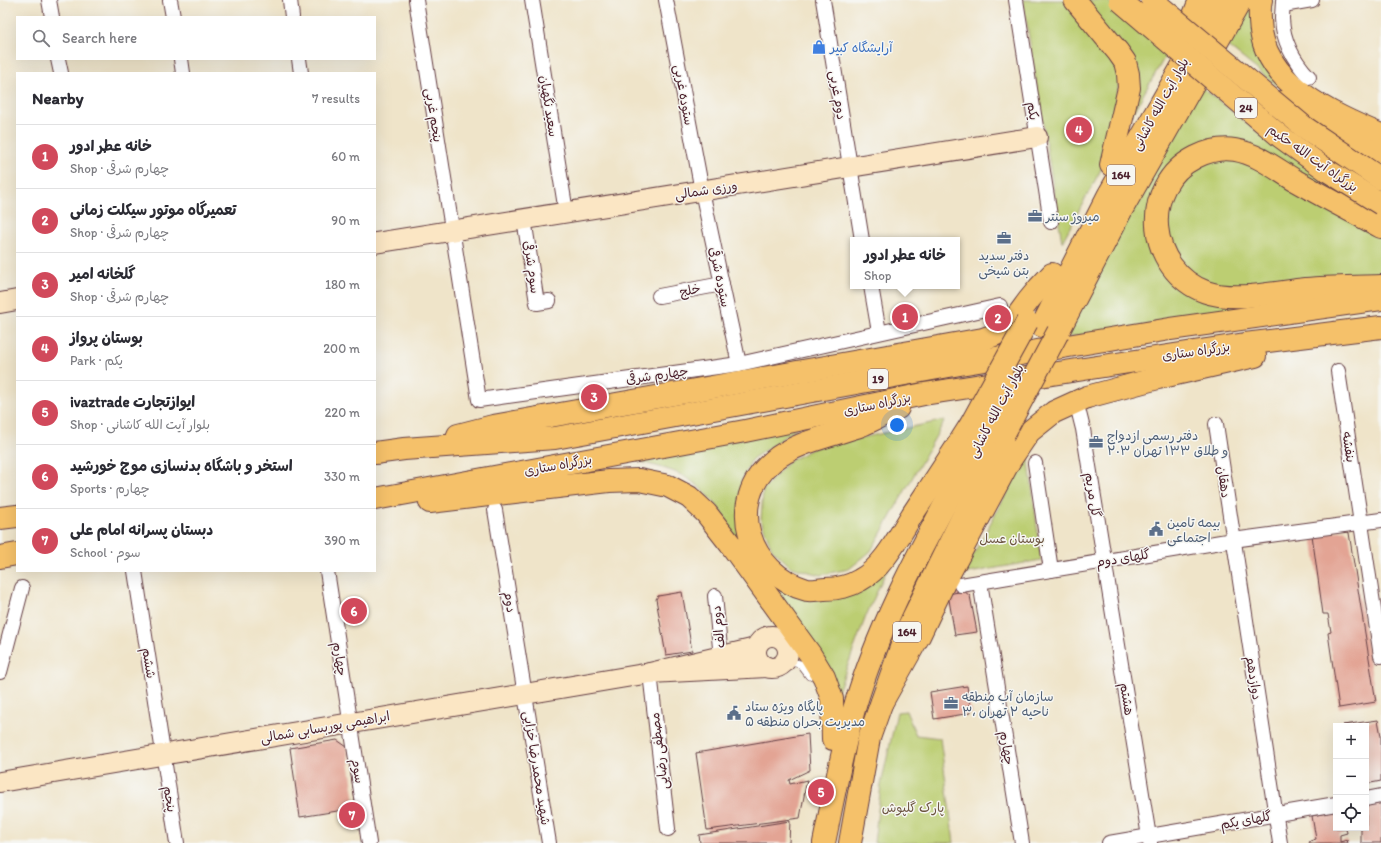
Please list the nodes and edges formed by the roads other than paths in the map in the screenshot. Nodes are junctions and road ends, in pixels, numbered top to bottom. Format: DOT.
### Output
graph roads {
  1 [pos="49,0"];
  2 [pos="170,0"];
  3 [pos="290,0"];
  4 [pos="416,0"];
  5 [pos="532,0"];
  6 [pos="666,0"];
  7 [pos="823,0"];
  8 [pos="1016,0"];
  9 [pos="1075,0"];
  10 [pos="1120,0"];
  11 [pos="1152,0"];
  12 [pos="1200,0"];
  13 [pos="1205,0"];
  14 [pos="1220,0"];
  15 [pos="1241,0"];
  16 [pos="1262,0"];
  17 [pos="1312,0"];
  18 [pos="1283,2"];
  19 [pos="52,16"];
  20 [pos="173,16"];
  21 [pos="292,16"];
  22 [pos="1190,26"];
  23 [pos="58,60"];
  24 [pos="180,60"];
  25 [pos="299,60"];
  26 [pos="61,72"];
  27 [pos="183,72"];
  28 [pos="301,72"];
  29 [pos="1309,77"];
  30 [pos="1261,92"];
  31 [pos="1381,135"];
  32 [pos="1037,137"];
  33 [pos="1381,156"];
  34 [pos="1110,165"];
  35 [pos="849,167"];
  36 [pos="1381,179"];
  37 [pos="702,191"];
  38 [pos="1381,204"];
  39 [pos="566,212"];
  40 [pos="524,219"];
  41 [pos="1051,222"];
  42 [pos="1381,227"];
  43 [pos="452,230"];
  44 [pos="861,237"];
  45 [pos="376,243"];
  46 [pos="1052,274"];
  47 [pos="722,284"];
  48 [pos="1381,286"];
  49 [pos="872,289"];
  50 [pos="659,296"];
  51 [pos="1381,299"];
  52 [pos="16,300"];
  53 [pos="550,301"];
  54 [pos="0,303"];
  55 [pos="1000,306"];
  56 [pos="1042,327"];
  57 [pos="1376,329"];
  58 [pos="879,332"];
  59 [pos="1313,337"];
  60 [pos="739,364"];
  61 [pos="1338,371"];
  62 [pos="924,394"];
  63 [pos="1076,401"];
  64 [pos="1216,424"];
  65 [pos="987,430"];
  66 [pos="404,449"];
  67 [pos="376,453"];
  68 [pos="1035,464"];
  69 [pos="380,498"];
  70 [pos="495,510"];
  71 [pos="16,516"];
  72 [pos="0,518"];
  73 [pos="1381,520"];
  74 [pos="1360,524"];
  75 [pos="1233,540"];
  76 [pos="16,554"];
  77 [pos="0,557"];
  78 [pos="1104,561"];
  79 [pos="1051,570"];
  80 [pos="135,572"];
  81 [pos="327,572"];
  82 [pos="980,582"];
  83 [pos="961,586"];
  84 [pos="22,588"];
  85 [pos="715,596"];
  86 [pos="756,648"];
  87 [pos="1381,656"];
  88 [pos="721,658"];
  89 [pos="776,664"];
  90 [pos="0,672"];
  91 [pos="650,673"];
  92 [pos="809,676"];
  93 [pos="525,694"];
  94 [pos="882,702"];
  95 [pos="350,723"];
  96 [pos="833,739"];
  97 [pos="163,754"];
  98 [pos="840,762"];
  99 [pos="0,782"];
  100 [pos="1381,796"];
  101 [pos="1369,798"];
  102 [pos="1333,805"];
  103 [pos="1276,815"];
  104 [pos="668,829"];
  105 [pos="1150,840"];
  106 [pos="177,843"];
  107 [pos="369,843"];
  108 [pos="549,843"];
  109 [pos="824,843"];
  110 [pos="850,843"];
  111 [pos="1022,843"];
  112 [pos="1109,843"];
  113 [pos="1280,843"];
  1 -- 19 [label="street"];
  2 -- 20 [label="street"];
  3 -- 21 [label="street"];
  4 -- 43 [label="street, پنجم غربی"];
  5 -- 39 [label="street, سعید نگهبان"];
  6 -- 37 [label="street, ستوده غربی"];
  7 -- 35 [label="street, دوم غربی"];
  8 -- 32 [label="street, یکم"];
  9 -- 34 [label="main road"];
  10 -- 38 [label="main road, بزرگراه آیت الله حکیم / 24, bridge"];
  11 -- 30 [label="main road, بزرگراه آیت الله حکیم / 24, bridge"];
  12 -- 22 [label="main road"];
  13 -- 22 [label="main road"];
  14 -- 56 [label="main road, بلوار آیت الله کاشانی / 164"];
  15 -- 56 [label="main road, بلوار آیت الله کاشانی / 164"];
  16 -- 31 [label="main road"];
  17 -- 18 [label="street"];
  18 -- 29 [label="street"];
  22 -- 34 [label="main road"];
  23 -- 26 [label="street"];
  24 -- 27 [label="street"];
  25 -- 28 [label="street"];
  30 -- 33 [label="main road"];
  30 -- 36 [label="main road, بزرگراه آیت الله حکیم / 24, bridge"];
  32 -- 35 [label="street, ورزی شمالی"];
  32 -- 41 [label="street, یکم"];
  34 -- 46 [label="main road"];
  35 -- 37 [label="street, ورزی شمالی"];
  35 -- 44 [label="street, دوم غربی"];
  37 -- 39 [label="street, ورزی شمالی"];
  37 -- 47 [label="street, ستوده شرقی"];
  39 -- 40 [label="street, ورزی شمالی"];
  40 -- 43 [label="street, ورزی شمالی"];
  40 -- 53 [label="street, سوم شرقی"];
  42 -- 48 [label="main road"];
  43 -- 45 [label="street, ورزی شمالی"];
  43 -- 60 [label="street, چهارم شرقی"];
  46 -- 56 [label="main road"];
  46 -- 66 [label="main road"];
  47 -- 50 [label="street, خلج"];
  47 -- 60 [label="street, ستوده شرقی"];
  49 -- 58 [label="street"];
  51 -- 66 [label="main road, بزرگراه ستاری / 19"];
  52 -- 54 [label="street"];
  55 -- 58 [label="street, چهارم شرقی"];
  56 -- 65 [label="main road, bridge"];
  56 -- 65 [label="main road, بلوار آیت الله کاشانی / 164, bridge"];
  57 -- 59 [label="main road, بزرگراه ستاری / 19"];
  58 -- 60 [label="street, چهارم شرقی"];
  59 -- 62 [label="main road, بزرگراه ستاری / 19"];
  59 -- 63 [label="main road"];
  61 -- 74 [label="street, بنفشه"];
  62 -- 65 [label="main road"];
  62 -- 69 [label="main road, بزرگراه ستاری / 19"];
  63 -- 78 [label="street, گل مریم"];
  63 -- 94 [label="main road"];
  64 -- 75 [label="street, دهقان"];
  65 -- 94 [label="main road, بلوار آیت الله کاشانی / 164"];
  65 -- 96 [label="main road"];
  65 -- 98 [label="main road, بلوار آیت الله کاشانی / 164"];
  66 -- 67 [label="main road, بزرگراه ستاری / 19"];
  68 -- 79 [label="street"];
  69 -- 96 [label="main road"];
  70 -- 93 [label="street, دوم"];
  71 -- 72 [label="main road"];
  73 -- 74 [label="street, گلهای دوم"];
  74 -- 75 [label="street, گلهای دوم"];
  74 -- 87 [label="street, بنفشه"];
  75 -- 78 [label="street, گلهای دوم"];
  75 -- 103 [label="street, دوازدهم"];
  76 -- 77 [label="main road"];
  78 -- 79 [label="street, گلهای دوم"];
  78 -- 105 [label="street, هشتم"];
  79 -- 82 [label="street, گلهای دوم"];
  80 -- 97 [label="street, ششم"];
  81 -- 95 [label="street, چهارم"];
  82 -- 83 [label="street, گلهای دوم"];
  82 -- 111 [label="street, چهارم"];
  84 -- 90 [label="street"];
  85 -- 88 [label="street, دوم الف"];
  86 -- 88 [label="street, ابراهیمی پوربسابی شمالی"];
  86 -- 89 [label="street"];
  86 -- 89 [label="street"];
  88 -- 91 [label="street, ابراهیمی پوربسابی شمالی"];
  89 -- 91 [label="street, ابراهیمی پوربسابی شمالی"];
  89 -- 92 [label="lane"];
  91 -- 93 [label="street, ابراهیمی پوربسابی شمالی"];
  91 -- 104 [label="street, مصطفی رضایی"];
  93 -- 95 [label="street, ابراهیمی پوربسابی شمالی"];
  93 -- 108 [label="street, شهید محمدرضا خزایی"];
  94 -- 110 [label="main road, بلوار آیت الله کاشانی / 164"];
  95 -- 97 [label="street, ابراهیمی پوربسابی شمالی"];
  95 -- 107 [label="street, سوم"];
  96 -- 98 [label="main road"];
  97 -- 99 [label="street, ابراهیمی پوربسابی شمالی"];
  97 -- 106 [label="street, پنجم"];
  98 -- 109 [label="main road, بلوار آیت الله کاشانی / 164"];
  100 -- 101 [label="street"];
  102 -- 103 [label="street, گلهای یکم"];
  103 -- 105 [label="street, گلهای یکم"];
  103 -- 113 [label="street, دوازدهم"];
  105 -- 112 [label="street, گلهای یکم"];
}
